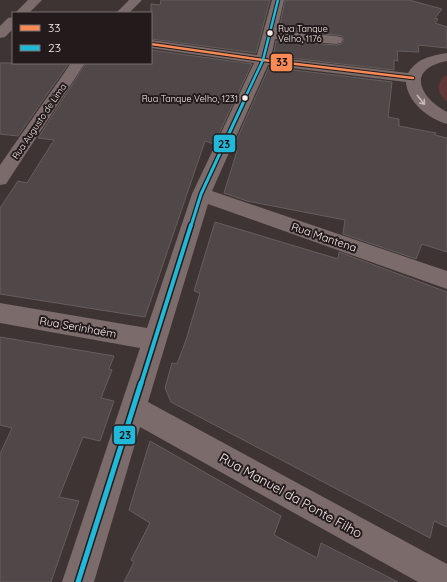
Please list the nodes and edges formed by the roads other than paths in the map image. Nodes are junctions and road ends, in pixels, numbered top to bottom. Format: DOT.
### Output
graph roads {
  1 [pos="36,0"];
  2 [pos="136,0"];
  3 [pos="278,0"];
  4 [pos="23,12"];
  5 [pos="123,12"];
  6 [pos="12,23"];
  7 [pos="0,34"];
  8 [pos="269,34"];
  9 [pos="336,40"];
  10 [pos="152,44"];
  11 [pos="447,57"];
  12 [pos="263,60"];
  13 [pos="77,64"];
  14 [pos="413,78"];
  15 [pos="447,119"];
  16 [pos="0,179"];
  17 [pos="201,194"];
  18 [pos="447,280"];
  19 [pos="0,313"];
  20 [pos="156,340"];
  21 [pos="134,409"];
  22 [pos="447,581"];
  23 [pos="78,582"];
  1 -- 4 [label="street"];
  2 -- 5 [label="street"];
  3 -- 8 [label="street"];
  6 -- 7 [label="street"];
  8 -- 9 [label="street"];
  8 -- 12 [label="street"];
  10 -- 12 [label="street"];
  11 -- 14 [label="street"];
  12 -- 14 [label="street"];
  12 -- 17 [label="street"];
  13 -- 16 [label="street, Rua Augusto de Lima"];
  14 -- 15 [label="street, one-way"];
  17 -- 18 [label="street, Rua Mantena"];
  17 -- 20 [label="street"];
  19 -- 20 [label="street, Rua Serinhaém"];
  20 -- 21 [label="street"];
  21 -- 22 [label="street, Rua Manuel da Ponte Filho"];
  21 -- 23 [label="street"];
}
